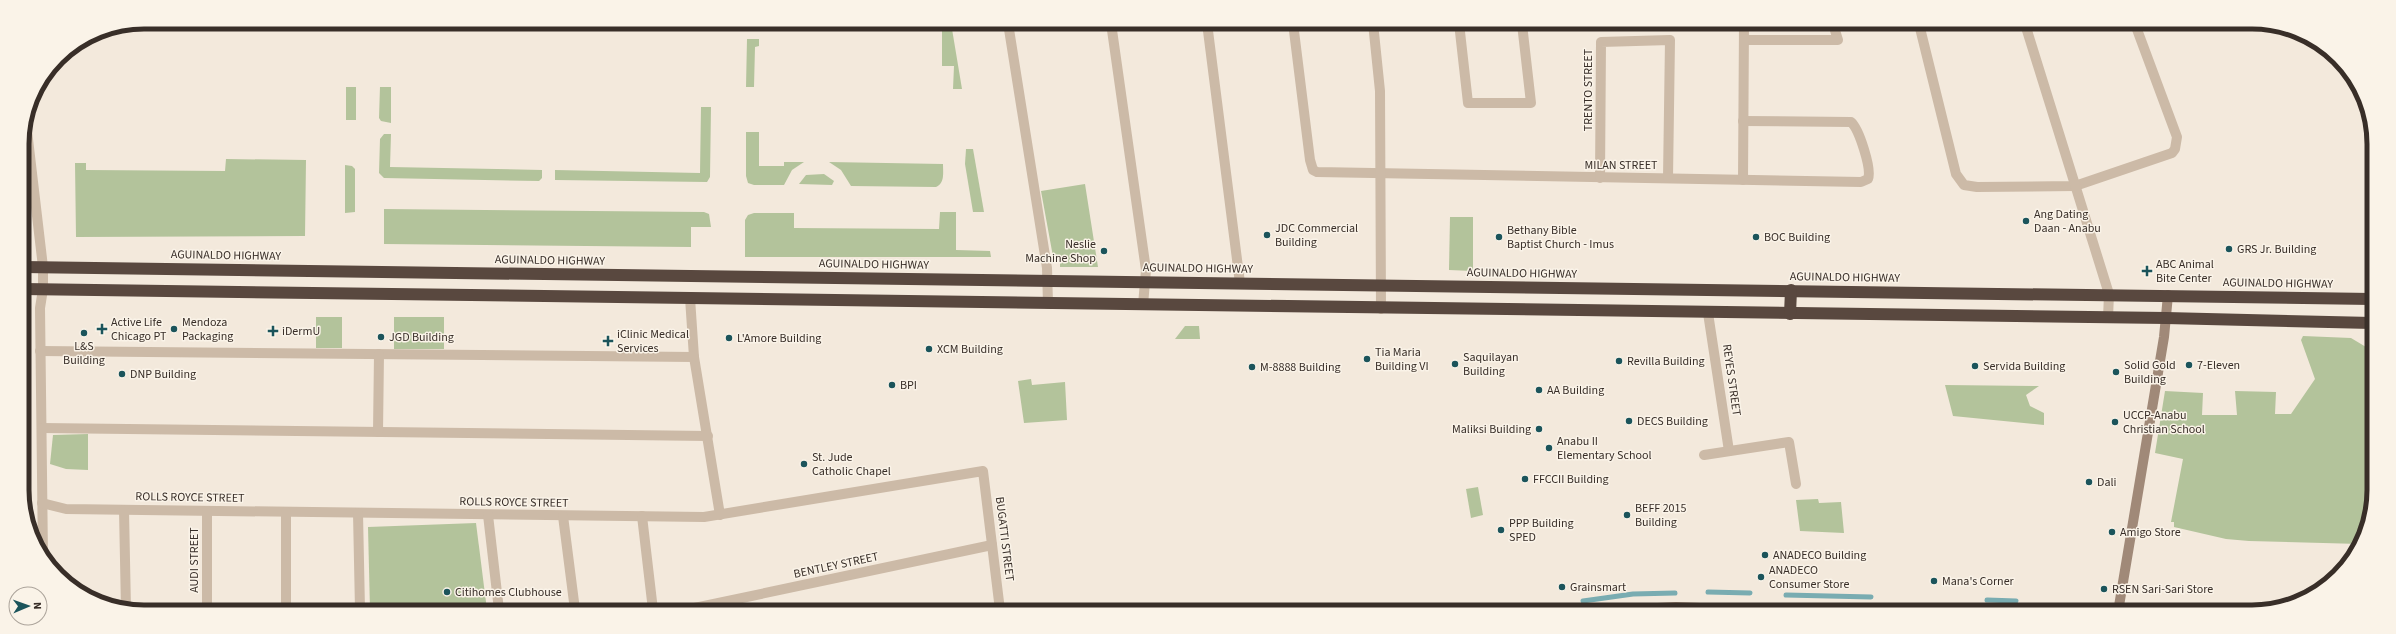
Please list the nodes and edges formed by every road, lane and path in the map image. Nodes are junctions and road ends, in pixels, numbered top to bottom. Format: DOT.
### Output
graph roads {
  1 [pos="1009,29"];
  2 [pos="1112,29"];
  3 [pos="1208,29"];
  4 [pos="1294,29"];
  5 [pos="1374,29"];
  6 [pos="1460,29"];
  7 [pos="1523,29"];
  8 [pos="1744,29"];
  9 [pos="1835,29"];
  10 [pos="1920,29"];
  11 [pos="2027,29"];
  12 [pos="2137,29"];
  13 [pos="1744,40"];
  14 [pos="1743,120"];
  15 [pos="29,148"];
  16 [pos="1381,174"];
  17 [pos="1600,178"];
  18 [pos="1668,178"];
  19 [pos="1744,180"];
  20 [pos="2075,186"];
  21 [pos="29,267"];
  22 [pos="43,267"];
  23 [pos="1048,280"];
  24 [pos="1146,282"];
  25 [pos="1240,283"];
  26 [pos="1381,285"];
  27 [pos="29,289"];
  28 [pos="43,289"];
  29 [pos="1791,290"];
  30 [pos="2109,294"];
  31 [pos="2168,295"];
  32 [pos="690,298"];
  33 [pos="2367,299"];
  34 [pos="1048,304"];
  35 [pos="1143,305"];
  36 [pos="1381,308"];
  37 [pos="1708,313"];
  38 [pos="1790,314"];
  39 [pos="2108,318"];
  40 [pos="2166,318"];
  41 [pos="2367,324"];
  42 [pos="40,351"];
  43 [pos="379,354"];
  44 [pos="694,357"];
  45 [pos="42,428"];
  46 [pos="378,432"];
  47 [pos="708,436"];
  48 [pos="1729,451"];
  49 [pos="1704,455"];
  50 [pos="983,471"];
  51 [pos="1796,484"];
  52 [pos="42,503"];
  53 [pos="124,510"];
  54 [pos="207,510"];
  55 [pos="286,512"];
  56 [pos="358,513"];
  57 [pos="488,514"];
  58 [pos="720,515"];
  59 [pos="563,516"];
  60 [pos="642,516"];
  61 [pos="43,544"];
  62 [pos="992,545"];
  63 [pos="126,604"];
  64 [pos="207,605"];
  65 [pos="286,605"];
  66 [pos="360,605"];
  67 [pos="498,605"];
  68 [pos="573,605"];
  69 [pos="652,605"];
  70 [pos="709,605"];
  71 [pos="999,605"];
  72 [pos="2119,605"];
  1 -- 23 [label="street"];
  2 -- 24 [label="street"];
  3 -- 25 [label="street"];
  4 -- 16 [label="street, MILAN STREET"];
  5 -- 16 [label="street"];
  6 -- 7 [label="street"];
  8 -- 13 [label="street"];
  9 -- 13 [label="street"];
  10 -- 20 [label="street"];
  11 -- 20 [label="street"];
  12 -- 20 [label="street"];
  13 -- 14 [label="street"];
  14 -- 19 [label="street"];
  14 -- 19 [label="street, MILAN STREET"];
  15 -- 22 [label="street"];
  16 -- 17 [label="street, MILAN STREET"];
  16 -- 26 [label="street"];
  17 -- 18 [label="street, MILAN STREET"];
  17 -- 18 [label="street, TRENTO STREET"];
  18 -- 19 [label="street, MILAN STREET"];
  20 -- 30 [label="street"];
  21 -- 22 [label="highway, AGUINALDO HIGHWAY"];
  22 -- 23 [label="highway, AGUINALDO HIGHWAY"];
  22 -- 28 [label="street"];
  23 -- 24 [label="highway, AGUINALDO HIGHWAY"];
  23 -- 34 [label="street"];
  24 -- 25 [label="highway, AGUINALDO HIGHWAY"];
  24 -- 35 [label="street"];
  25 -- 26 [label="highway, AGUINALDO HIGHWAY"];
  26 -- 29 [label="highway, AGUINALDO HIGHWAY"];
  26 -- 36 [label="street"];
  27 -- 28 [label="highway"];
  28 -- 32 [label="highway"];
  28 -- 42 [label="street"];
  29 -- 30 [label="highway, AGUINALDO HIGHWAY"];
  29 -- 38 [label="highway"];
  30 -- 31 [label="highway, AGUINALDO HIGHWAY"];
  30 -- 39 [label="street"];
  31 -- 33 [label="highway, AGUINALDO HIGHWAY"];
  31 -- 40 [label="street"];
  32 -- 34 [label="highway"];
  32 -- 44 [label="street"];
  34 -- 35 [label="highway"];
  35 -- 36 [label="highway"];
  36 -- 37 [label="highway"];
  37 -- 38 [label="highway"];
  37 -- 48 [label="street, REYES STREET"];
  38 -- 39 [label="highway"];
  39 -- 40 [label="highway"];
  40 -- 41 [label="highway"];
  40 -- 72 [label="street"];
  42 -- 43 [label="street"];
  42 -- 45 [label="street"];
  43 -- 44 [label="street"];
  43 -- 46 [label="street"];
  44 -- 47 [label="street"];
  45 -- 46 [label="street"];
  45 -- 52 [label="street"];
  46 -- 47 [label="street"];
  47 -- 58 [label="street"];
  48 -- 49 [label="street"];
  48 -- 51 [label="street"];
  50 -- 58 [label="street, ROLLS ROYCE STREET"];
  50 -- 62 [label="street, BUGATTI STREET"];
  52 -- 53 [label="street, ROLLS ROYCE STREET"];
  52 -- 61 [label="street"];
  53 -- 54 [label="street, ROLLS ROYCE STREET"];
  53 -- 63 [label="street"];
  54 -- 55 [label="street, ROLLS ROYCE STREET"];
  54 -- 64 [label="street, AUDI STREET"];
  55 -- 56 [label="street, ROLLS ROYCE STREET"];
  55 -- 65 [label="street"];
  56 -- 57 [label="street, ROLLS ROYCE STREET"];
  56 -- 66 [label="street"];
  57 -- 59 [label="street, ROLLS ROYCE STREET"];
  57 -- 67 [label="street"];
  58 -- 60 [label="street, ROLLS ROYCE STREET"];
  59 -- 60 [label="street, ROLLS ROYCE STREET"];
  59 -- 68 [label="street"];
  60 -- 69 [label="street"];
  62 -- 70 [label="street, BENTLEY STREET"];
  62 -- 71 [label="street, BUGATTI STREET"];
}
